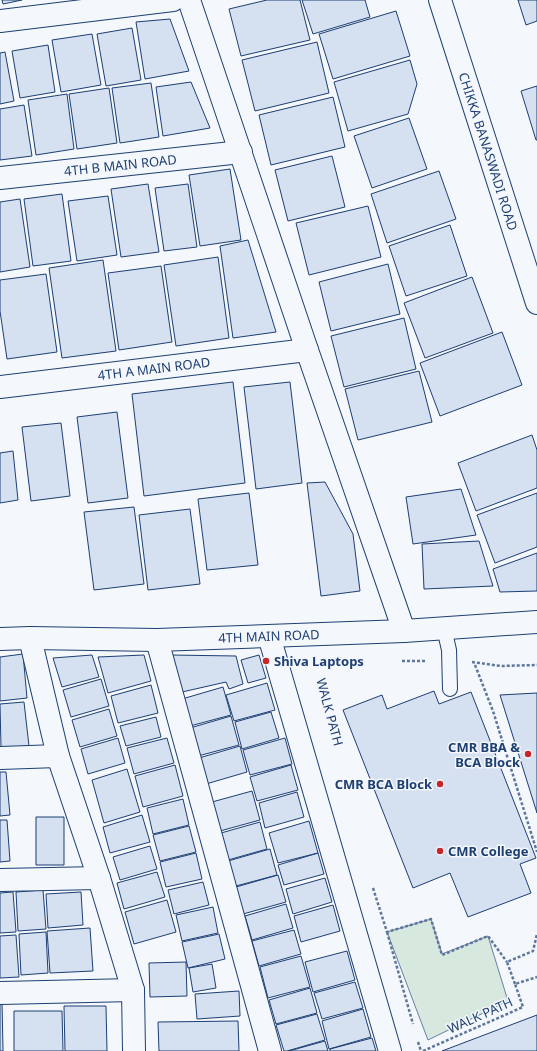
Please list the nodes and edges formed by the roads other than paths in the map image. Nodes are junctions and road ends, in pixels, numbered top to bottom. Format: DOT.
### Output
graph roads {
  1 [pos="173,0"];
  2 [pos="189,0"];
  3 [pos="440,0"];
  4 [pos="0,21"];
  5 [pos="241,152"];
  6 [pos="0,178"];
  7 [pos="537,303"];
  8 [pos="307,350"];
  9 [pos="0,387"];
  10 [pos="537,622"];
  11 [pos="444,628"];
  12 [pos="404,631"];
  13 [pos="269,636"];
  14 [pos="30,638"];
  15 [pos="0,639"];
  16 [pos="158,640"];
  17 [pos="450,689"];
  18 [pos="58,756"];
  19 [pos="0,758"];
  20 [pos="99,878"];
  21 [pos="0,880"];
  22 [pos="133,990"];
  23 [pos="0,993"];
  24 [pos="134,1051"];
  25 [pos="270,1051"];
  26 [pos="390,1051"];
  1 -- 4 [label="street"];
  2 -- 5 [label="street"];
  3 -- 7 [label="street, CHIKKA BANASWADI ROAD"];
  5 -- 6 [label="street, 4TH B MAIN ROAD"];
  5 -- 8 [label="street"];
  8 -- 9 [label="street, 4TH A MAIN ROAD"];
  8 -- 12 [label="street"];
  10 -- 11 [label="street, 4TH MAIN ROAD"];
  11 -- 12 [label="street, 4TH MAIN ROAD"];
  11 -- 17 [label="lane"];
  12 -- 13 [label="street, 4TH MAIN ROAD"];
  13 -- 16 [label="street, 4TH MAIN ROAD"];
  13 -- 26 [label="street"];
  14 -- 15 [label="street, 4TH MAIN ROAD"];
  14 -- 16 [label="street, 4TH MAIN ROAD"];
  14 -- 18 [label="street"];
  16 -- 25 [label="street"];
  18 -- 19 [label="street"];
  18 -- 20 [label="street"];
  20 -- 21 [label="street"];
  20 -- 22 [label="street"];
  22 -- 23 [label="street"];
  22 -- 24 [label="street"];
}
